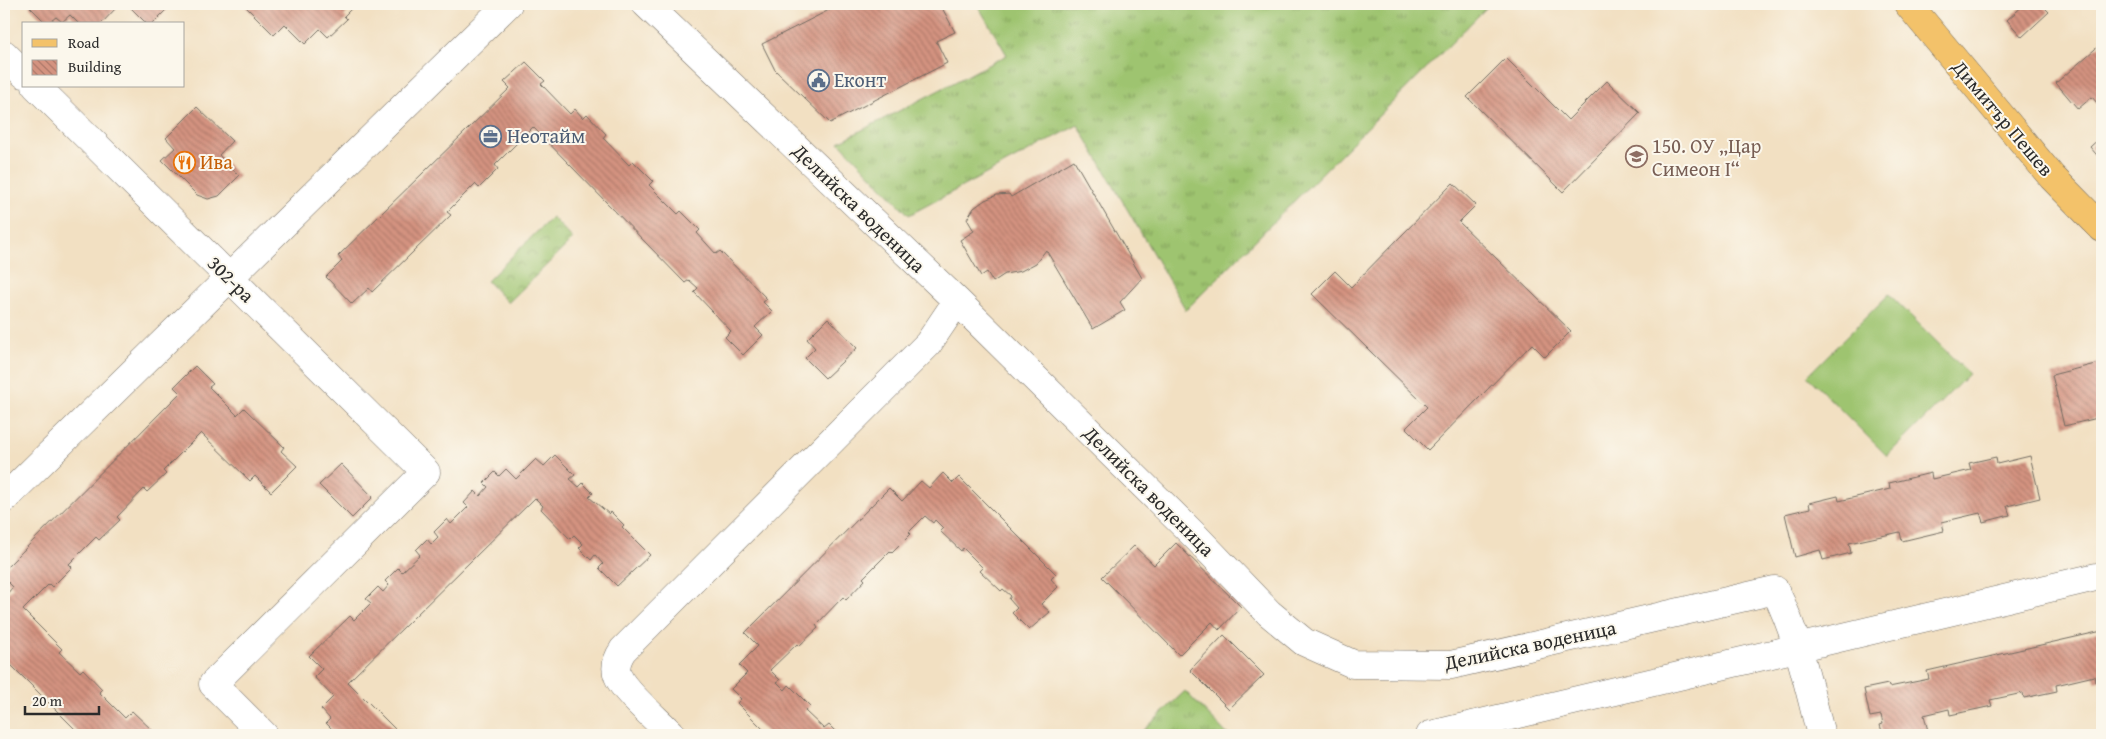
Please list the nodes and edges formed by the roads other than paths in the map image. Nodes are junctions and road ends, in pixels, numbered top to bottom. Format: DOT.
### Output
graph roads {
  1 [pos="508,4"];
  2 [pos="646,4"];
  3 [pos="1908,4"];
  4 [pos="4,54"];
  5 [pos="22,72"];
  6 [pos="38,88"];
  7 [pos="2102,228"];
  8 [pos="230,278"];
  9 [pos="957,301"];
  10 [pos="4,500"];
  11 [pos="2096,578"];
  12 [pos="1799,648"];
  13 [pos="264,735"];
  14 [pos="672,735"];
  15 [pos="1430,735"];
  16 [pos="1821,735"];
  1 -- 8 [label="street"];
  2 -- 9 [label="street, Делийска воденица"];
  3 -- 7 [label="main road, Димитър Пешев"];
  4 -- 5 [label="street"];
  6 -- 8 [label="street, 302-ра"];
  8 -- 10 [label="street"];
  8 -- 13 [label="street, 302-ра"];
  9 -- 12 [label="street, Делийска воденица"];
  9 -- 14 [label="street"];
  11 -- 12 [label="street"];
  12 -- 15 [label="street"];
  12 -- 16 [label="street"];
}
